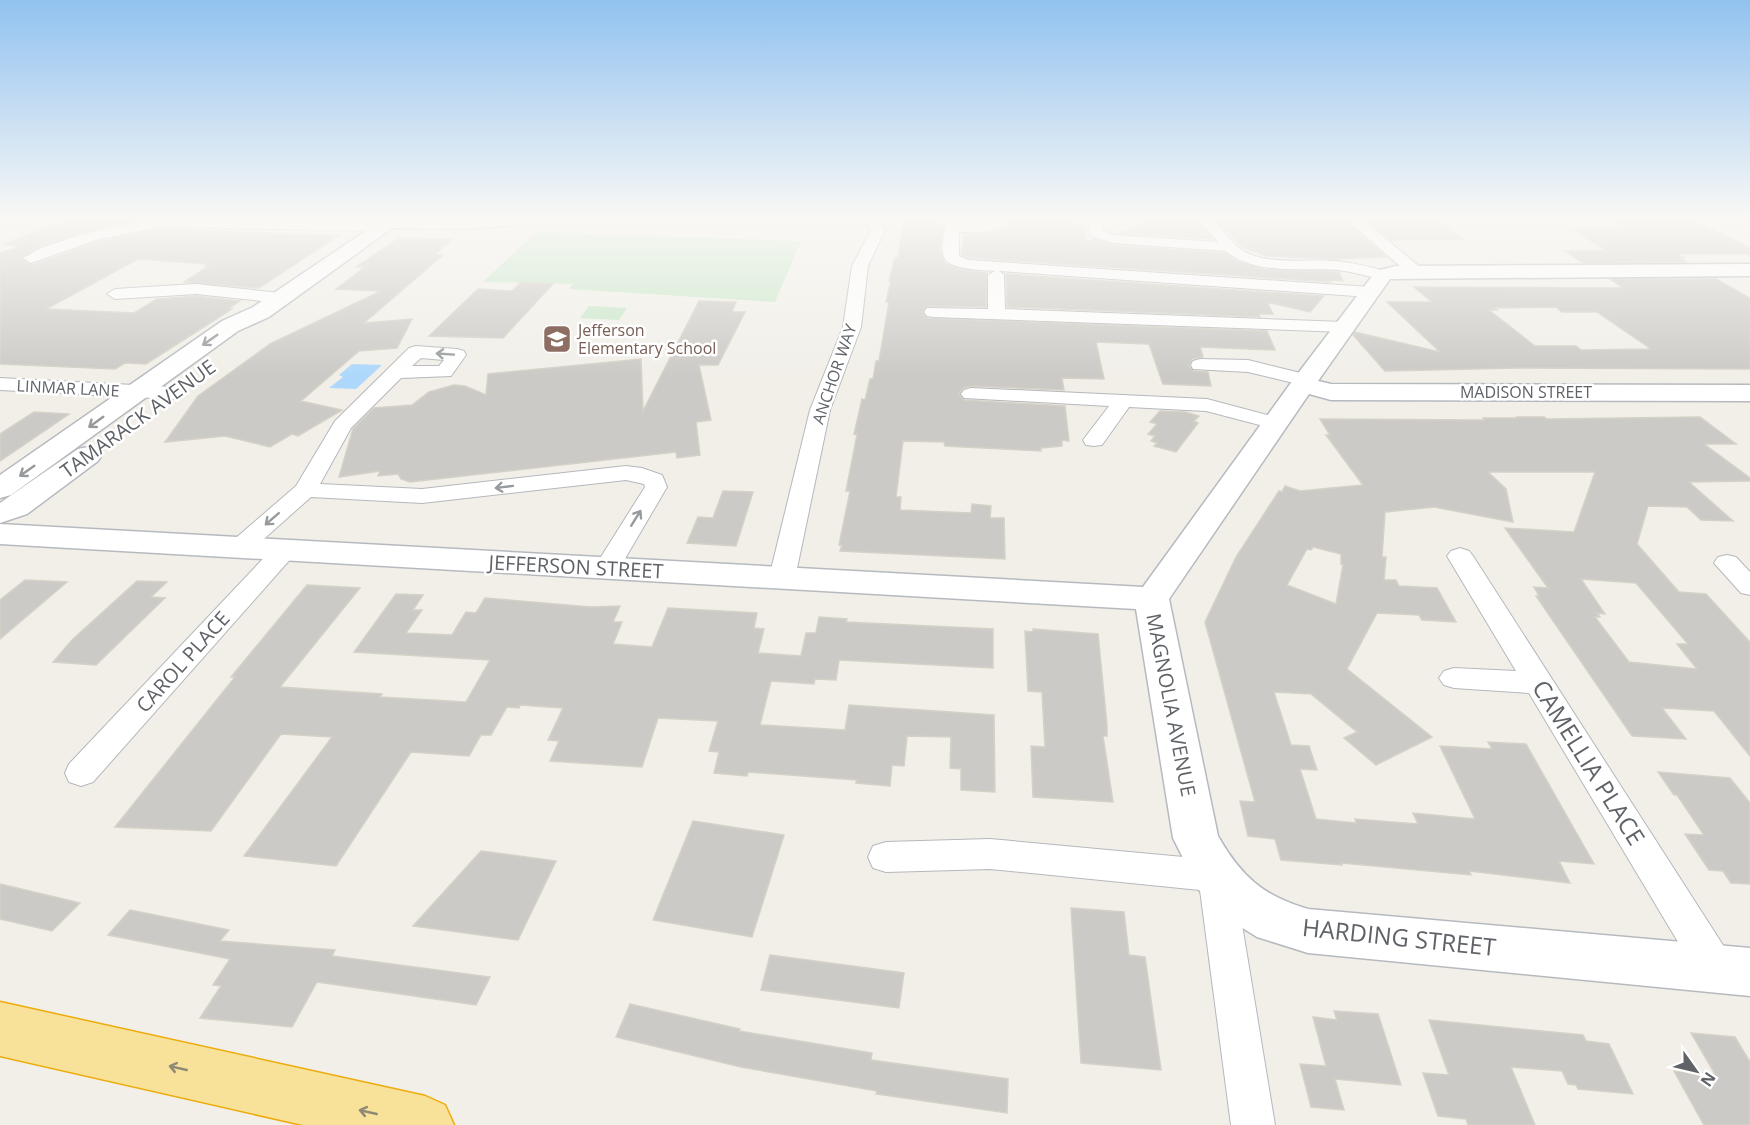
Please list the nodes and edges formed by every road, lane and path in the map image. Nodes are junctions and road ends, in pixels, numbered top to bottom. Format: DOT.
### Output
graph roads {
  1 [pos="321,270"];
  2 [pos="859,270"];
  3 [pos="1099,270"];
  4 [pos="1350,270"];
  5 [pos="1582,270"];
  6 [pos="1415,271"];
  7 [pos="996,275"];
  8 [pos="1376,284"];
  9 [pos="115,294"];
  10 [pos="281,298"];
  11 [pos="261,312"];
  12 [pos="933,312"];
  13 [pos="997,314"];
  14 [pos="1344,327"];
  15 [pos="1200,365"];
  16 [pos="398,372"];
  17 [pos="1304,382"];
  18 [pos="0,384"];
  19 [pos="138,391"];
  20 [pos="172,393"];
  21 [pos="971,394"];
  22 [pos="1746,396"];
  23 [pos="1123,401"];
  24 [pos="1275,423"];
  25 [pos="1094,440"];
  26 [pos="0,489"];
  27 [pos="305,490"];
  28 [pos="0,514"];
  29 [pos="0,534"];
  30 [pos="239,548"];
  31 [pos="285,550"];
  32 [pos="1460,556"];
  33 [pos="1727,563"];
  34 [pos="607,568"];
  35 [pos="782,578"];
  36 [pos="1750,587"];
  37 [pos="1152,599"];
  38 [pos="1454,678"];
  39 [pos="1538,683"];
  40 [pos="81,773"];
  41 [pos="886,857"];
  42 [pos="1216,876"];
  43 [pos="1733,971"];
  44 [pos="0,1029"];
  45 [pos="425,1125"];
  46 [pos="1253,1125"];
  1 -- 10 [label="main road, TAMARACK AVENUE"];
  2 -- 35 [label="street, ANCHOR WAY"];
  3 -- 8 [label="street"];
  4 -- 8 [label="street"];
  5 -- 6 [label="main road"];
  6 -- 8 [label="main road"];
  7 -- 13 [label="street"];
  8 -- 14 [label="main road, MAGNOLIA AVENUE"];
  9 -- 10 [label="street"];
  10 -- 11 [label="main road, TAMARACK AVENUE"];
  11 -- 19 [label="main road, TAMARACK AVENUE, one-way"];
  11 -- 20 [label="main road, TAMARACK AVENUE"];
  12 -- 13 [label="street"];
  13 -- 14 [label="street"];
  14 -- 17 [label="main road, MAGNOLIA AVENUE"];
  15 -- 17 [label="street"];
  16 -- 27 [label="street"];
  17 -- 22 [label="main road, MADISON STREET"];
  17 -- 24 [label="main road, MAGNOLIA AVENUE"];
  18 -- 19 [label="street, LINMAR LANE"];
  19 -- 20 [label="street, LINMAR LANE"];
  19 -- 26 [label="main road, TAMARACK AVENUE, one-way"];
  20 -- 28 [label="main road, TAMARACK AVENUE"];
  21 -- 23 [label="street"];
  23 -- 24 [label="street"];
  23 -- 25 [label="street"];
  24 -- 37 [label="main road, MAGNOLIA AVENUE"];
  27 -- 30 [label="street, one-way"];
  34 -- 27 [label="street, one-way"];
  29 -- 30 [label="main road, JEFFERSON STREET"];
  30 -- 31 [label="main road, JEFFERSON STREET"];
  31 -- 34 [label="main road, JEFFERSON STREET"];
  31 -- 40 [label="street, CAROL PLACE"];
  32 -- 39 [label="street, CAMELLIA PLACE"];
  33 -- 36 [label="street"];
  34 -- 35 [label="main road, JEFFERSON STREET"];
  35 -- 37 [label="main road, JEFFERSON STREET"];
  37 -- 42 [label="main road, MAGNOLIA AVENUE"];
  38 -- 39 [label="street"];
  39 -- 43 [label="street, CAMELLIA PLACE"];
  41 -- 42 [label="street"];
  42 -- 43 [label="main road, HARDING STREET"];
  42 -- 46 [label="street, MAGNOLIA AVENUE"];
  45 -- 44 [label="highway, one-way"];
}
